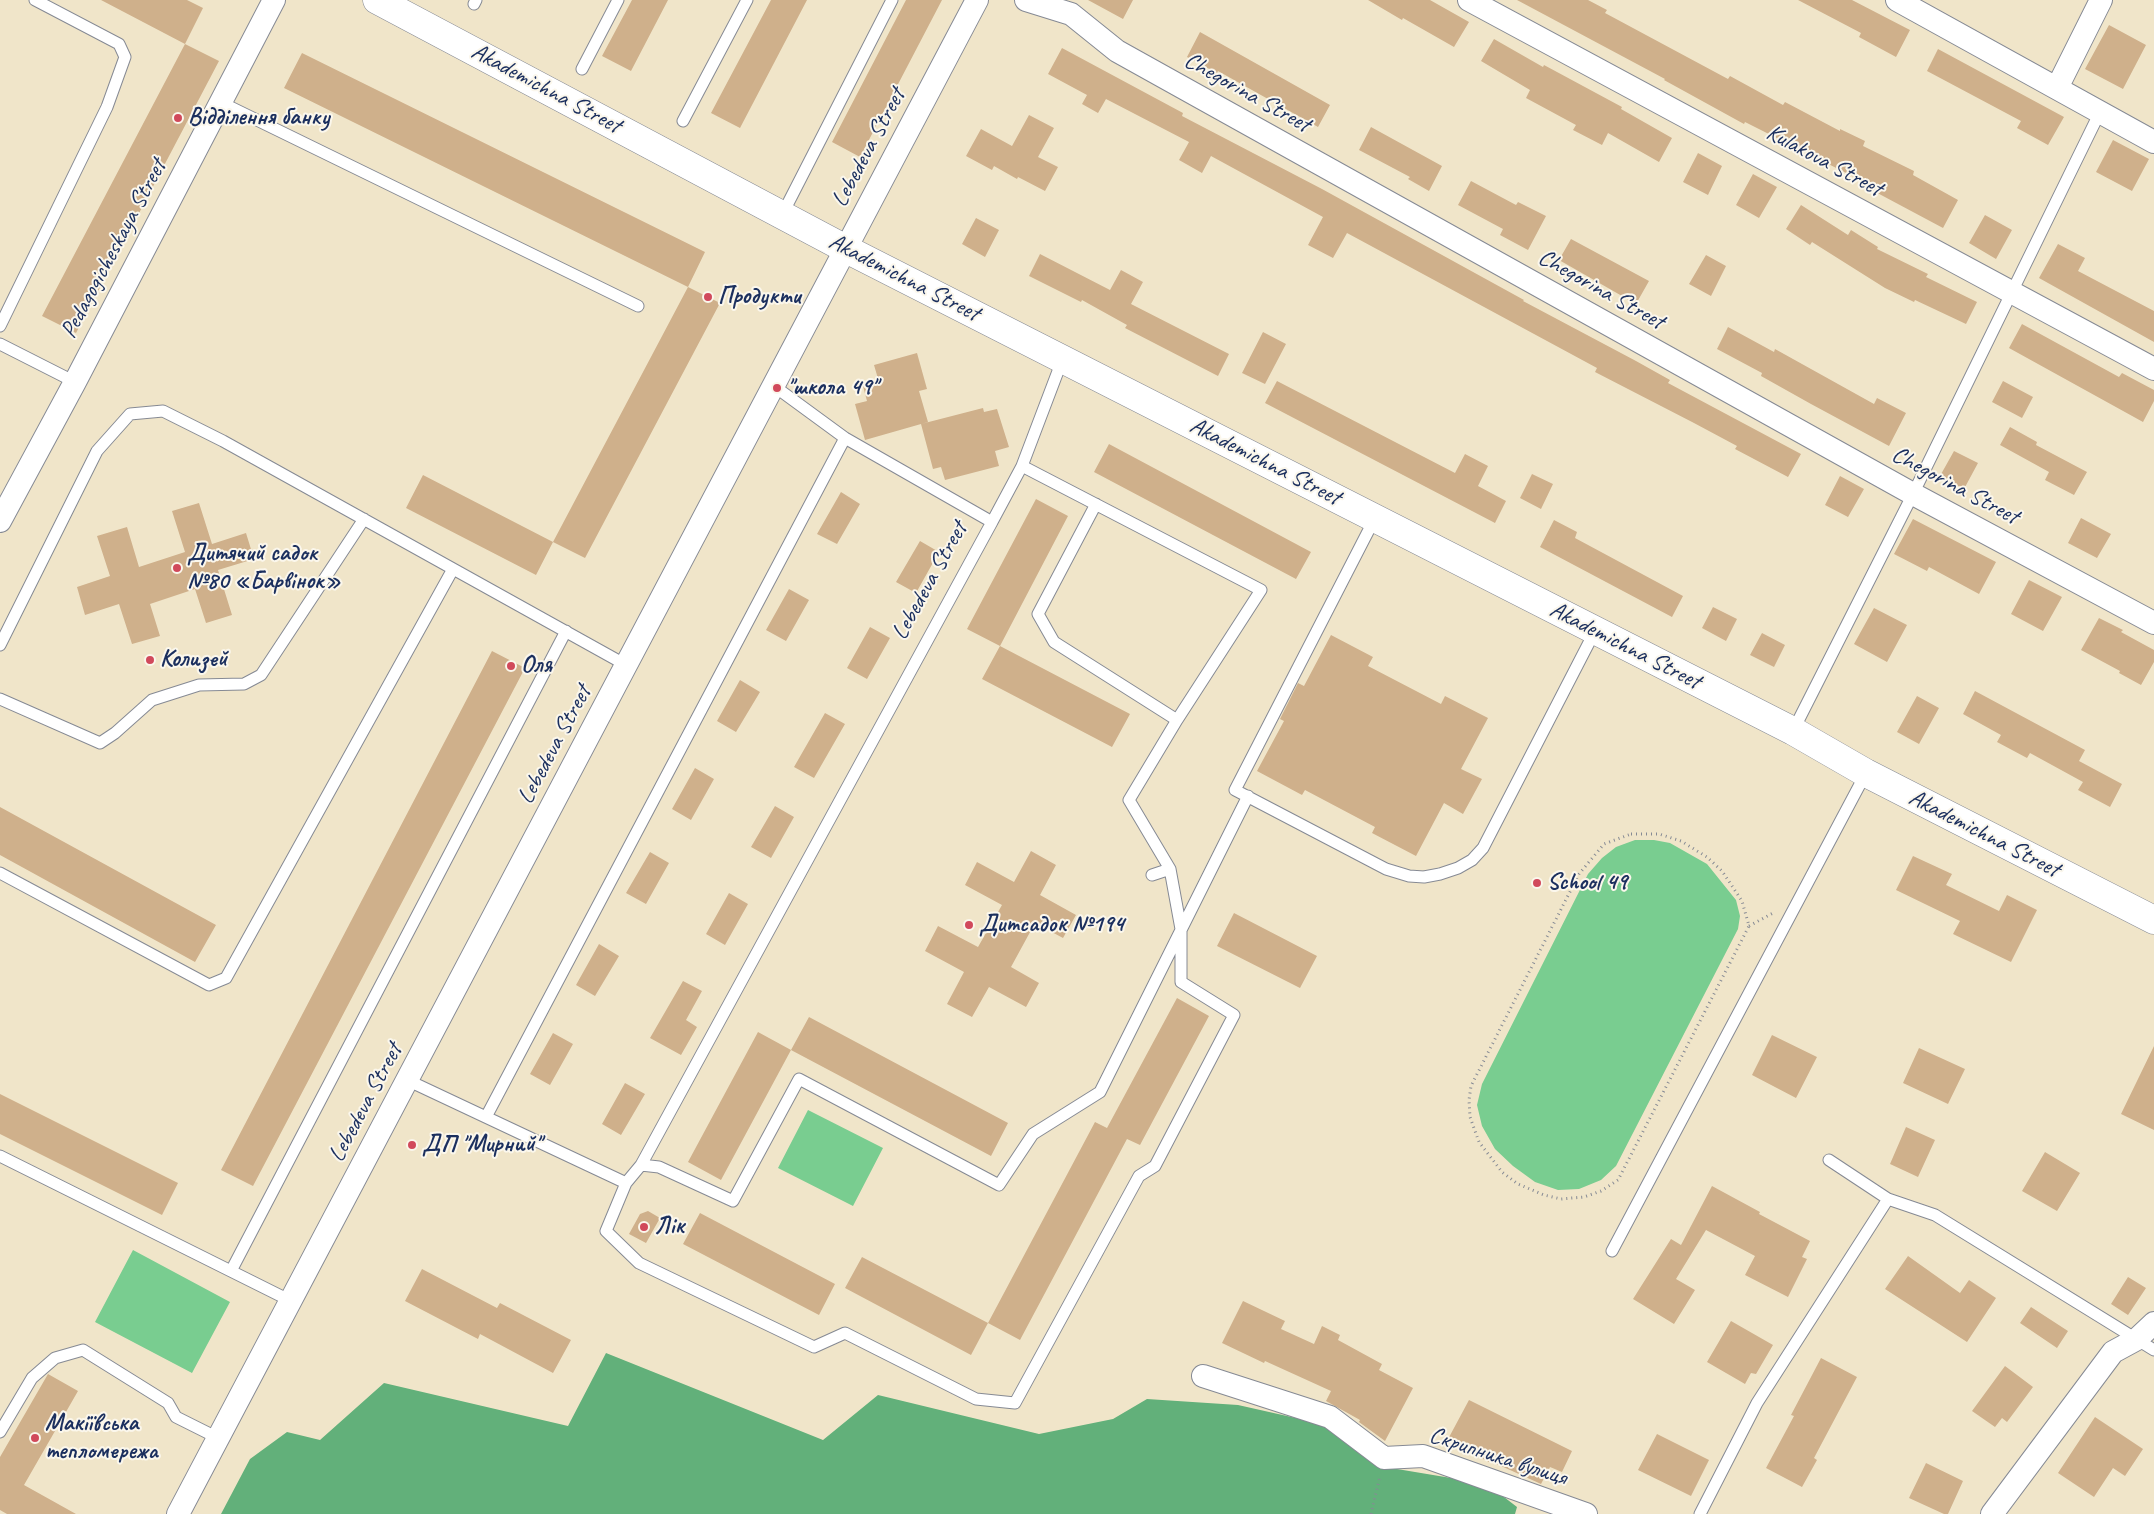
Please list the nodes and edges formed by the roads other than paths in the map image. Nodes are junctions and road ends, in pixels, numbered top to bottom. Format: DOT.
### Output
graph roads {
  1 [pos="35,0"];
  2 [pos="274,0"];
  3 [pos="378,0"];
  4 [pos="618,0"];
  5 [pos="748,0"];
  6 [pos="892,0"];
  7 [pos="977,0"];
  8 [pos="1026,0"];
  9 [pos="1469,0"];
  10 [pos="1897,0"];
  11 [pos="2101,0"];
  12 [pos="582,70"];
  13 [pos="2058,88"];
  14 [pos="220,102"];
  15 [pos="2100,112"];
  16 [pos="683,121"];
  17 [pos="2154,142"];
  18 [pos="782,214"];
  19 [pos="846,248"];
  20 [pos="2012,292"];
  21 [pos="638,306"];
  22 [pos="0,326"];
  23 [pos="0,344"];
  24 [pos="1063,358"];
  25 [pos="2154,369"];
  26 [pos="75,382"];
  27 [pos="774,386"];
  28 [pos="845,438"];
  29 [pos="1022,466"];
  30 [pos="1913,494"];
  31 [pos="1096,504"];
  32 [pos="1374,518"];
  33 [pos="364,519"];
  34 [pos="0,521"];
  35 [pos="992,522"];
  36 [pos="453,569"];
  37 [pos="2154,623"];
  38 [pos="566,631"];
  39 [pos="1595,631"];
  40 [pos="0,646"];
  41 [pos="626,665"];
  42 [pos="0,699"];
  43 [pos="1177,720"];
  44 [pos="1793,731"];
  45 [pos="1866,773"];
  46 [pos="1248,796"];
  47 [pos="1170,868"];
  48 [pos="0,873"];
  49 [pos="1152,875"];
  50 [pos="2154,920"];
  51 [pos="1181,929"];
  52 [pos="408,1080"];
  53 [pos="486,1117"];
  54 [pos="0,1156"];
  55 [pos="1829,1160"];
  56 [pos="641,1165"];
  57 [pos="626,1183"];
  58 [pos="1888,1198"];
  59 [pos="1612,1251"];
  60 [pos="230,1271"];
  61 [pos="291,1301"];
  62 [pos="2154,1323"];
  63 [pos="2145,1344"];
  64 [pos="1203,1376"];
  65 [pos="0,1432"];
  66 [pos="218,1438"];
  67 [pos="178,1514"];
  68 [pos="1586,1514"];
  69 [pos="1700,1514"];
  70 [pos="1992,1514"];
  1 -- 22 [label="lane"];
  2 -- 14 [label="street, Pedagogicheskaya Street"];
  3 -- 18 [label="main road, Akademichna Street"];
  4 -- 12 [label="lane"];
  5 -- 16 [label="lane"];
  6 -- 18 [label="lane"];
  7 -- 19 [label="street, Lebedeva Street"];
  8 -- 30 [label="street, Chegorina Street"];
  9 -- 20 [label="street, Kulakova Street"];
  10 -- 13 [label="street"];
  11 -- 13 [label="street"];
  13 -- 15 [label="street"];
  14 -- 21 [label="lane"];
  14 -- 26 [label="street, Pedagogicheskaya Street"];
  15 -- 17 [label="street"];
  15 -- 20 [label="lane"];
  18 -- 19 [label="main road, Akademichna Street"];
  19 -- 24 [label="main road, Akademichna Street"];
  19 -- 27 [label="street, Lebedeva Street"];
  20 -- 25 [label="street, Kulakova Street"];
  20 -- 30 [label="lane"];
  23 -- 26 [label="lane"];
  24 -- 29 [label="lane, Lebedeva Street"];
  24 -- 32 [label="main road, Akademichna Street"];
  26 -- 34 [label="street, Pedagogicheskaya Street"];
  27 -- 28 [label="lane"];
  27 -- 41 [label="street, Lebedeva Street"];
  28 -- 35 [label="lane"];
  28 -- 53 [label="lane"];
  29 -- 31 [label="lane"];
  29 -- 35 [label="lane, Lebedeva Street"];
  30 -- 37 [label="street, Chegorina Street"];
  30 -- 44 [label="lane"];
  31 -- 43 [label="lane"];
  31 -- 43 [label="lane"];
  32 -- 39 [label="main road, Akademichna Street"];
  32 -- 46 [label="lane"];
  33 -- 36 [label="lane"];
  33 -- 40 [label="lane"];
  33 -- 42 [label="lane"];
  35 -- 56 [label="lane, Lebedeva Street"];
  36 -- 38 [label="lane"];
  36 -- 48 [label="lane"];
  38 -- 41 [label="lane"];
  38 -- 60 [label="lane"];
  39 -- 44 [label="main road, Akademichna Street"];
  39 -- 46 [label="lane"];
  41 -- 52 [label="street, Lebedeva Street"];
  43 -- 47 [label="lane"];
  44 -- 45 [label="main road, Akademichna Street"];
  45 -- 50 [label="main road, Akademichna Street"];
  45 -- 59 [label="lane"];
  46 -- 51 [label="lane"];
  47 -- 49 [label="lane"];
  47 -- 51 [label="lane"];
  51 -- 56 [label="lane"];
  51 -- 57 [label="lane, Lebedeva Street"];
  52 -- 53 [label="lane"];
  52 -- 61 [label="street, Lebedeva Street"];
  53 -- 57 [label="lane"];
  54 -- 60 [label="lane"];
  55 -- 58 [label="lane"];
  56 -- 57 [label="lane, Lebedeva Street"];
  58 -- 63 [label="lane"];
  58 -- 69 [label="lane"];
  60 -- 61 [label="lane"];
  61 -- 66 [label="street, Lebedeva Street"];
  62 -- 63 [label="street"];
  63 -- 70 [label="street"];
  64 -- 68 [label="street, Скрипника вулиця"];
  65 -- 66 [label="lane"];
  66 -- 67 [label="street, Lebedeva Street"];
}
